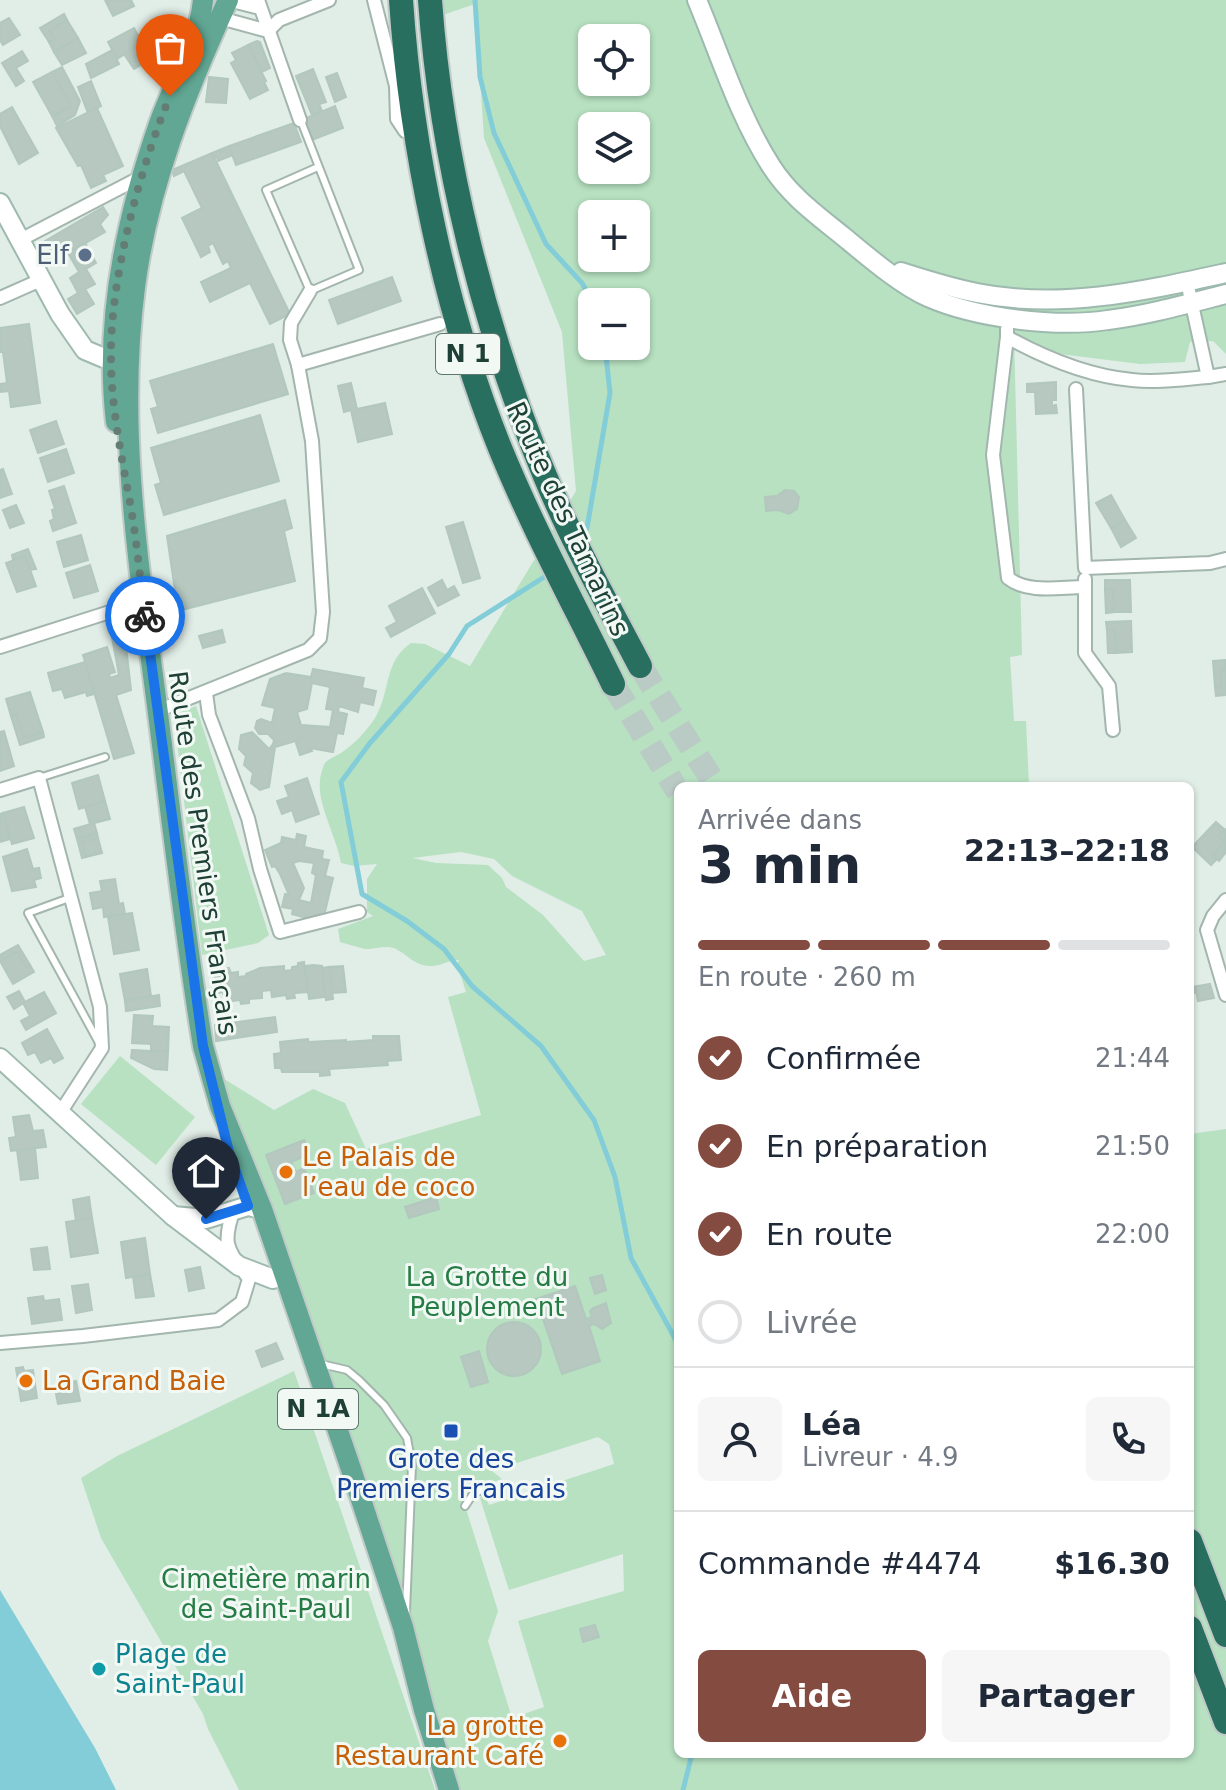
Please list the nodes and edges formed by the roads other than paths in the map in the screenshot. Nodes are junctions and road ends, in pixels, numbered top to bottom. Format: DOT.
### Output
graph roads {
  1 [pos="329,0"];
  2 [pos="374,0"];
  3 [pos="401,0"];
  4 [pos="430,0"];
  5 [pos="697,0"];
  6 [pos="259,4"];
  7 [pos="213,6"];
  8 [pos="268,31"];
  9 [pos="300,120"];
  10 [pos="405,131"];
  11 [pos="318,167"];
  12 [pos="141,177"];
  13 [pos="0,203"];
  14 [pos="20,240"];
  15 [pos="879,265"];
  16 [pos="1226,273"];
  17 [pos="43,279"];
  18 [pos="1187,282"];
  19 [pos="310,291"];
  20 [pos="1226,294"];
  21 [pos="0,298"];
  22 [pos="1190,303"];
  23 [pos="1006,317"];
  24 [pos="440,324"];
  25 [pos="1007,337"];
  26 [pos="120,354"];
  27 [pos="298,365"];
  28 [pos="1226,374"];
  29 [pos="1208,377"];
  30 [pos="1076,389"];
  31 [pos="1226,559"];
  32 [pos="1085,568"];
  33 [pos="1084,587"];
  34 [pos="144,605"];
  35 [pos="0,647"];
  36 [pos="640,666"];
  37 [pos="613,684"];
  38 [pos="206,693"];
  39 [pos="157,711"];
  40 [pos="1113,730"];
  41 [pos="105,757"];
  42 [pos="39,778"];
  43 [pos="0,790"];
  44 [pos="72,897"];
  45 [pos="1226,900"];
  46 [pos="359,912"];
  47 [pos="1226,995"];
  48 [pos="102,1048"];
  49 [pos="0,1058"];
  50 [pos="60,1113"];
  51 [pos="248,1208"];
  52 [pos="173,1216"];
  53 [pos="239,1266"];
  54 [pos="273,1279"];
  55 [pos="0,1343"];
  56 [pos="313,1360"];
  57 [pos="486,1488"];
  58 [pos="465,1506"];
  59 [pos="1194,1551"];
  60 [pos="403,1627"];
  61 [pos="1226,1635"];
  62 [pos="1194,1638"];
  63 [pos="424,1710"];
  64 [pos="1226,1722"];
  65 [pos="449,1790"];
  1 -- 8 [label="street"];
  2 -- 10 [label="street"];
  3 -- 37 [label="highway, Route des Tamarins / N 1"];
  4 -- 36 [label="highway, Route des Tamarins / N 1"];
  5 -- 15 [label="main road"];
  6 -- 7 [label="street"];
  6 -- 8 [label="street"];
  7 -- 8 [label="street"];
  7 -- 12 [label="main road, Route des Premiers Français / N 1A"];
  7 -- 26 [label="main road, Route des Premiers Français / N 1A"];
  8 -- 9 [label="street"];
  9 -- 11 [label="lane"];
  11 -- 19 [label="lane"];
  11 -- 19 [label="lane"];
  12 -- 14 [label="street"];
  12 -- 26 [label="main road, Route des Premiers Français / N 1A"];
  13 -- 14 [label="main road"];
  14 -- 17 [label="main road"];
  15 -- 18 [label="main road"];
  15 -- 23 [label="main road"];
  16 -- 18 [label="main road"];
  17 -- 21 [label="street"];
  17 -- 26 [label="main road"];
  18 -- 22 [label="street"];
  19 -- 27 [label="street"];
  20 -- 22 [label="main road"];
  22 -- 23 [label="main road"];
  22 -- 29 [label="street"];
  23 -- 25 [label="street"];
  24 -- 27 [label="street"];
  25 -- 29 [label="street"];
  25 -- 33 [label="street"];
  26 -- 34 [label="main road, Route des Premiers Français / N 1A"];
  27 -- 38 [label="street"];
  28 -- 29 [label="street"];
  30 -- 32 [label="street"];
  31 -- 32 [label="street"];
  32 -- 33 [label="street"];
  33 -- 40 [label="street"];
  34 -- 35 [label="street"];
  34 -- 39 [label="main road, Route des Premiers Français / N 1A"];
  38 -- 39 [label="street"];
  38 -- 46 [label="street"];
  39 -- 51 [label="main road, Route des Premiers Français / N 1A"];
  41 -- 42 [label="lane"];
  42 -- 43 [label="street"];
  42 -- 44 [label="street"];
  44 -- 48 [label="street"];
  44 -- 48 [label="lane"];
  45 -- 47 [label="street"];
  48 -- 50 [label="street"];
  49 -- 50 [label="main road"];
  50 -- 52 [label="main road"];
  51 -- 52 [label="main road"];
  51 -- 53 [label="street"];
  51 -- 54 [label="main road, Route des Premiers Français / N 1A"];
  51 -- 56 [label="main road, Route des Premiers Français / N 1A"];
  52 -- 53 [label="main road"];
  53 -- 54 [label="main road"];
  53 -- 55 [label="street"];
  54 -- 63 [label="main road, Route des Premiers Français / N 1A"];
  56 -- 60 [label="main road, Route des Premiers Français / N 1A"];
  56 -- 60 [label="lane"];
  57 -- 58 [label="lane"];
  59 -- 61 [label="highway"];
  60 -- 63 [label="main road, Route des Premiers Français / N 1A"];
  62 -- 64 [label="highway"];
  63 -- 65 [label="main road, N 1A"];
}
